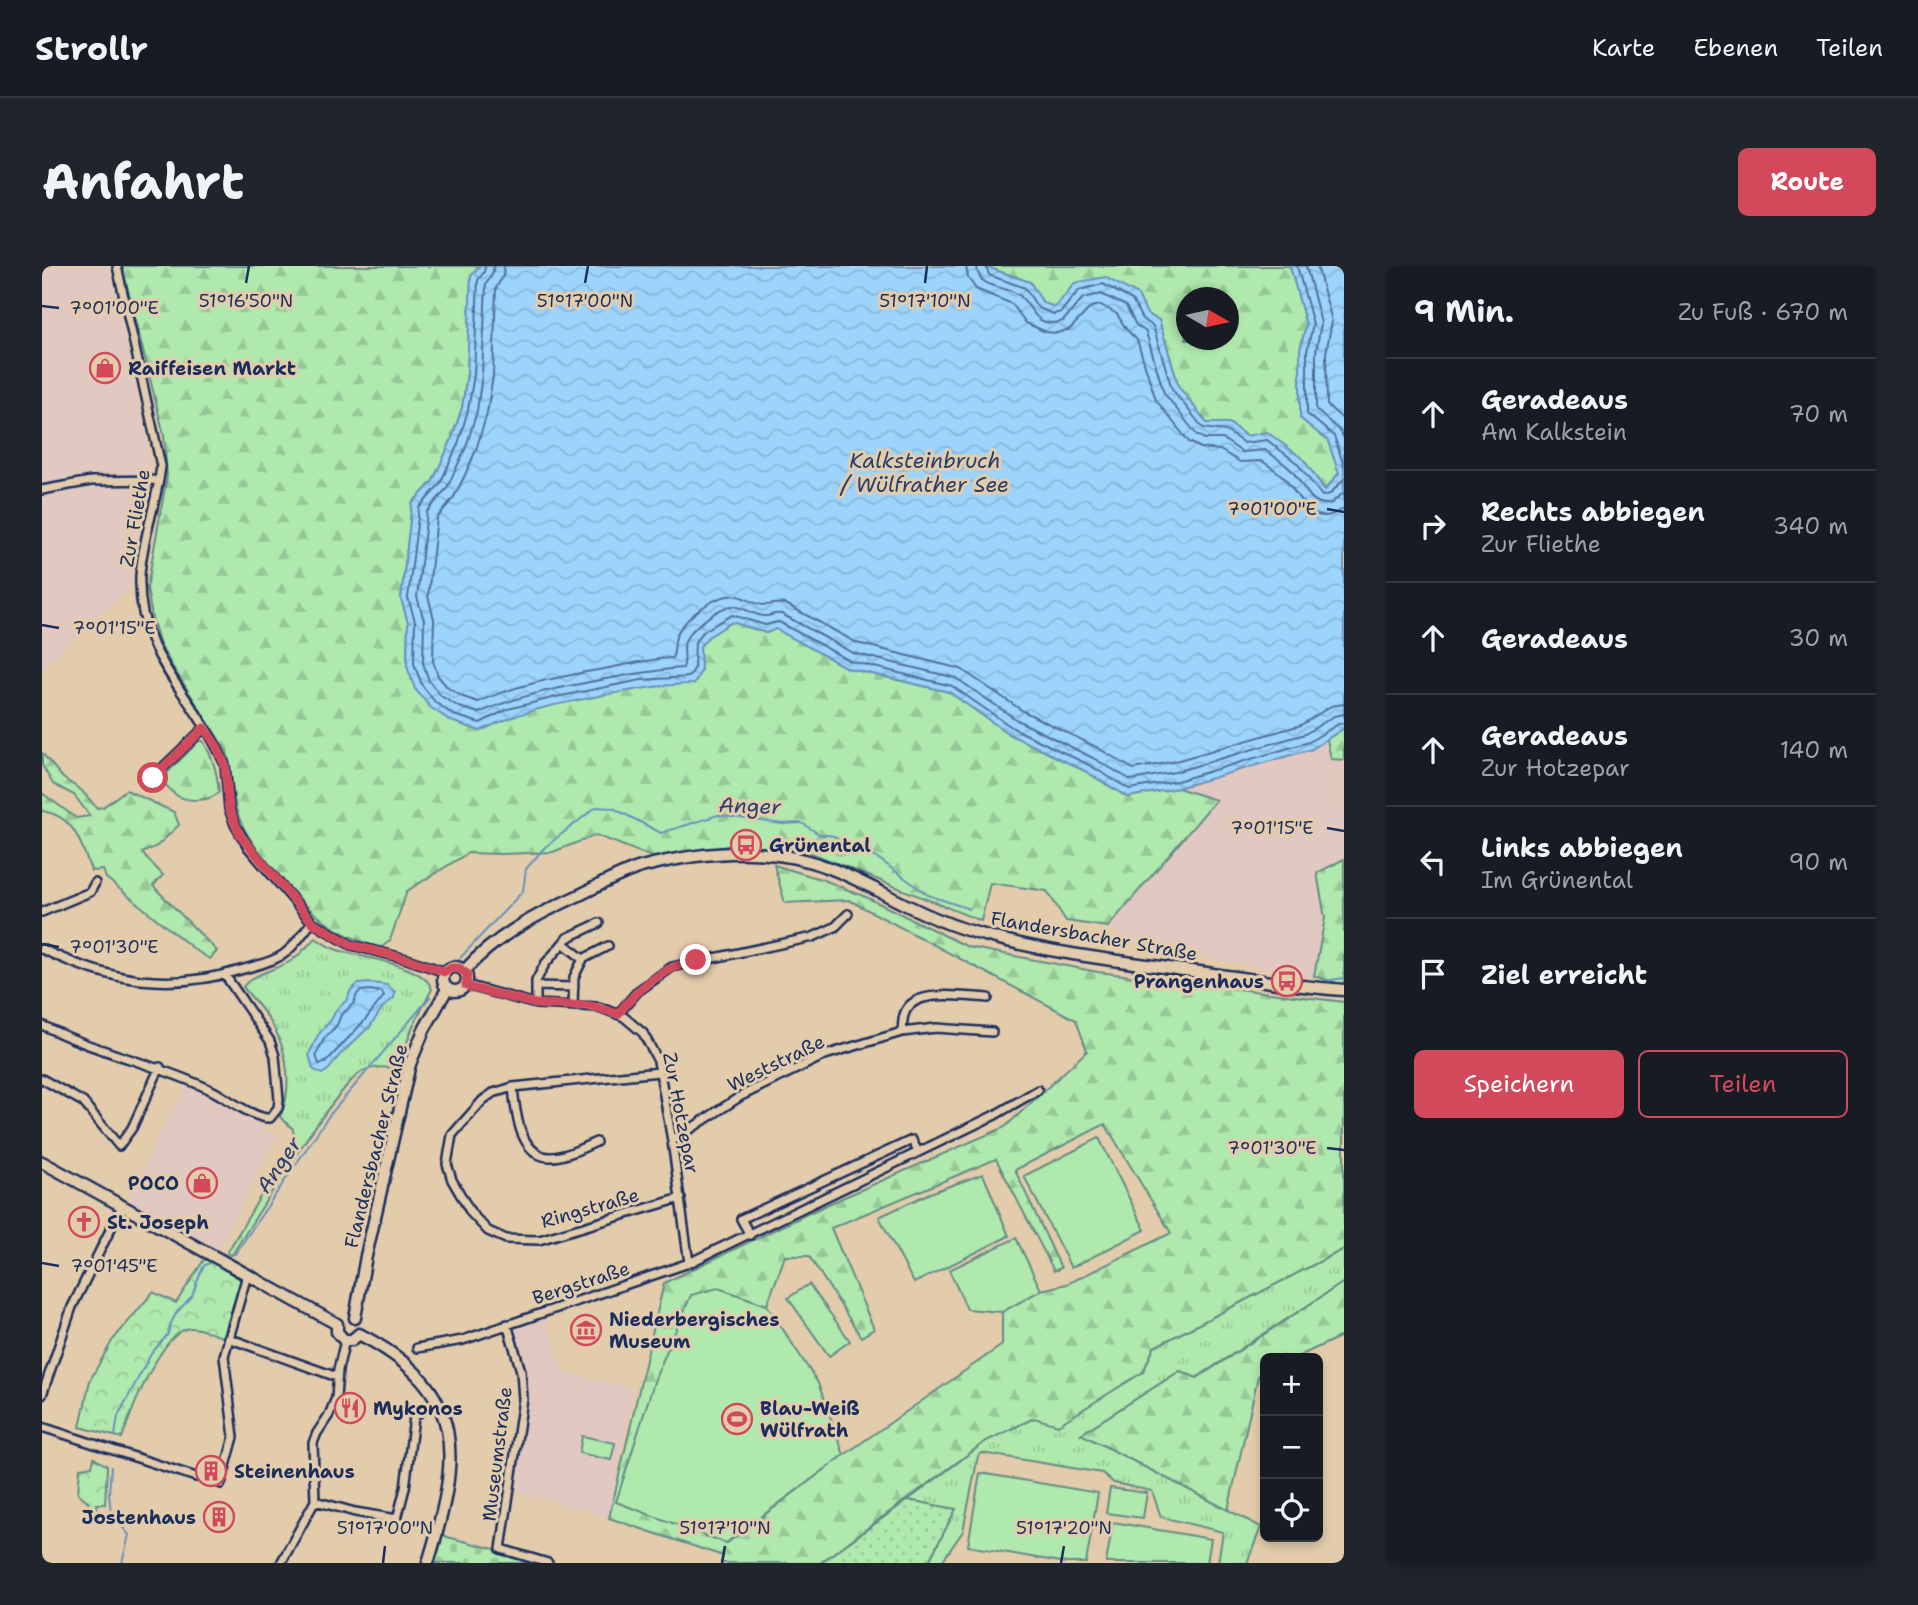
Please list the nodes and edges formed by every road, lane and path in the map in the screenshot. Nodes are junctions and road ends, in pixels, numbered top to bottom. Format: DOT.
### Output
graph roads {
  1 [pos="117,266"];
  2 [pos="159,480"];
  3 [pos="42,489"];
  4 [pos="204,728"];
  5 [pos="153,778"];
  6 [pos="95,883"];
  7 [pos="42,912"];
  8 [pos="848,915"];
  9 [pos="312,922"];
  10 [pos="599,923"];
  11 [pos="563,943"];
  12 [pos="608,947"];
  13 [pos="42,949"];
  14 [pos="583,960"];
  15 [pos="464,971"];
  16 [pos="445,972"];
  17 [pos="225,975"];
  18 [pos="466,985"];
  19 [pos="536,986"];
  20 [pos="574,987"];
  21 [pos="447,989"];
  22 [pos="1344,990"];
  23 [pos="988,998"];
  24 [pos="536,1004"];
  25 [pos="573,1005"];
  26 [pos="618,1014"];
  27 [pos="42,1025"];
  28 [pos="902,1032"];
  29 [pos="992,1032"];
  30 [pos="160,1067"];
  31 [pos="659,1072"];
  32 [pos="42,1079"];
  33 [pos="513,1087"];
  34 [pos="1038,1090"];
  35 [pos="672,1141"];
  36 [pos="596,1142"];
  37 [pos="918,1152"];
  38 [pos="42,1162"];
  39 [pos="681,1198"];
  40 [pos="122,1206"];
  41 [pos="750,1235"];
  42 [pos="689,1263"];
  43 [pos="247,1275"];
  44 [pos="355,1318"];
  45 [pos="337,1324"];
  46 [pos="507,1324"];
  47 [pos="359,1334"];
  48 [pos="228,1338"];
  49 [pos="345,1340"];
  50 [pos="417,1348"];
  51 [pos="337,1377"];
  52 [pos="42,1395"];
  53 [pos="418,1414"];
  54 [pos="42,1427"];
  55 [pos="196,1477"];
  56 [pos="221,1484"];
  57 [pos="315,1501"];
  58 [pos="284,1562"];
  59 [pos="429,1563"];
  60 [pos="548,1563"];
  1 -- 2 [label="street, Zur Fliethe"];
  2 -- 3 [label="street"];
  2 -- 4 [label="street, Zur Fliethe"];
  4 -- 5 [label="street"];
  4 -- 9 [label="street, Zur Fliethe"];
  6 -- 7 [label="street"];
  8 -- 26 [label="street"];
  9 -- 16 [label="street, Zur Fliethe"];
  9 -- 17 [label="street"];
  10 -- 11 [label="street"];
  11 -- 14 [label="street"];
  11 -- 19 [label="street"];
  12 -- 14 [label="street"];
  13 -- 17 [label="street"];
  14 -- 20 [label="street"];
  15 -- 16 [label="street"];
  15 -- 18 [label="street"];
  15 -- 22 [label="street, Flandersbacher Straße"];
  16 -- 21 [label="street"];
  17 -- 30 [label="street"];
  18 -- 21 [label="street"];
  18 -- 24 [label="street, Zur Hotzepar"];
  19 -- 20 [label="street"];
  19 -- 24 [label="street"];
  20 -- 25 [label="street"];
  21 -- 44 [label="street, Flandersbacher Straße"];
  23 -- 28 [label="street"];
  24 -- 25 [label="street, Zur Hotzepar"];
  25 -- 26 [label="street, Zur Hotzepar"];
  26 -- 31 [label="street, Zur Hotzepar"];
  27 -- 30 [label="street"];
  28 -- 29 [label="street, Weststraße"];
  28 -- 35 [label="street, Weststraße"];
  30 -- 32 [label="street"];
  31 -- 33 [label="street, Ringstraße"];
  31 -- 35 [label="street, Zur Hotzepar"];
  33 -- 36 [label="street"];
  33 -- 39 [label="street, Ringstraße"];
  34 -- 37 [label="street, Bergstraße"];
  35 -- 39 [label="street, Zur Hotzepar"];
  37 -- 41 [label="street, Bergstraße"];
  37 -- 41 [label="street"];
  38 -- 40 [label="street"];
  39 -- 42 [label="street, Zur Hotzepar"];
  40 -- 43 [label="street"];
  40 -- 52 [label="street"];
  41 -- 42 [label="street, Bergstraße"];
  42 -- 46 [label="street, Bergstraße"];
  43 -- 45 [label="street"];
  43 -- 48 [label="street"];
  44 -- 45 [label="street"];
  44 -- 47 [label="street"];
  45 -- 49 [label="street"];
  46 -- 50 [label="street, Bergstraße"];
  46 -- 60 [label="street, Museumstraße"];
  47 -- 49 [label="street"];
  47 -- 59 [label="street"];
  48 -- 51 [label="street"];
  48 -- 56 [label="street"];
  49 -- 51 [label="street"];
  51 -- 57 [label="street"];
  53 -- 57 [label="street"];
  54 -- 55 [label="street"];
  57 -- 58 [label="street"];
}
